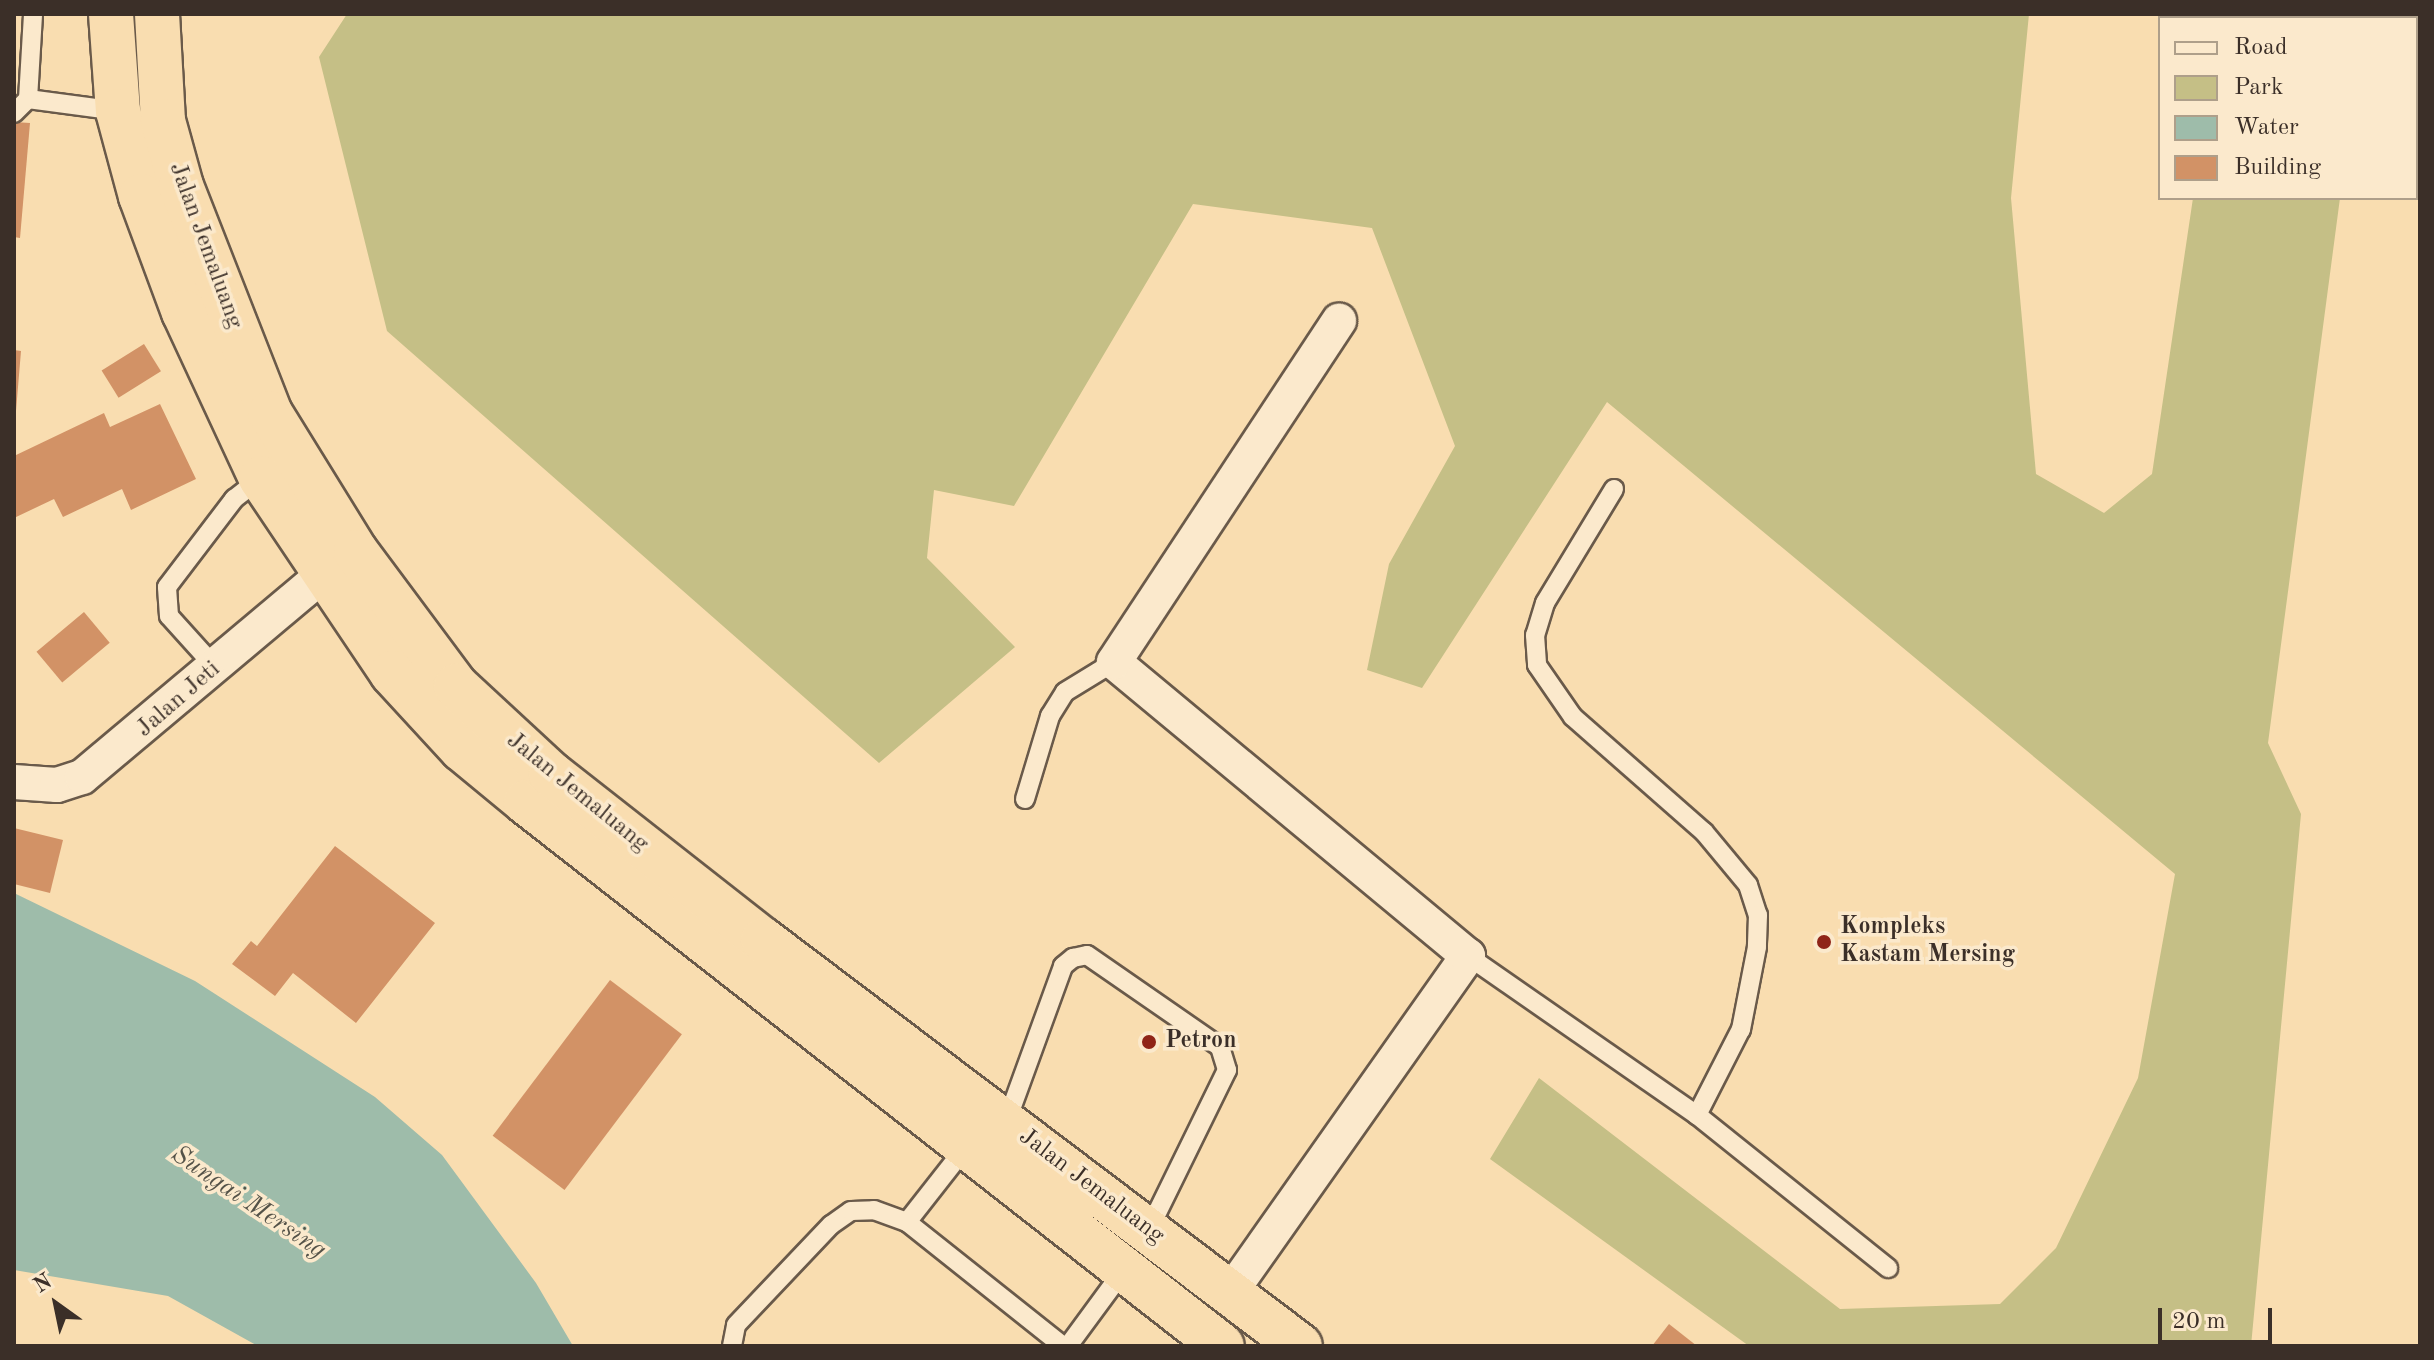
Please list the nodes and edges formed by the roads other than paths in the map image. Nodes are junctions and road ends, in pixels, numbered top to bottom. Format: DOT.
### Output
graph roads {
  1 [pos="33,14"];
  2 [pos="111,14"];
  3 [pos="157,14"];
  4 [pos="28,99"];
  5 [pos="118,111"];
  6 [pos="14,113"];
  7 [pos="1339,321"];
  8 [pos="261,478"];
  9 [pos="1614,489"];
  10 [pos="325,573"];
  11 [pos="1114,662"];
  12 [pos="216,668"];
  13 [pos="14,782"];
  14 [pos="1025,799"];
  15 [pos="1468,956"];
  16 [pos="1697,1115"];
  17 [pos="1006,1123"];
  18 [pos="965,1148"];
  19 [pos="907,1222"];
  20 [pos="1148,1231"];
  21 [pos="1888,1268"];
  22 [pos="1123,1271"];
  23 [pos="1230,1293"];
  24 [pos="732,1346"];
  25 [pos="1066,1346"];
  26 [pos="1222,1346"];
  27 [pos="1300,1346"];
  1 -- 4 [label="lane"];
  2 -- 5 [label="highway, Jalan Jemaluang"];
  3 -- 17 [label="highway, Jalan Jemaluang"];
  4 -- 5 [label="lane"];
  4 -- 6 [label="lane"];
  5 -- 8 [label="highway, Jalan Jemaluang"];
  7 -- 11 [label="street"];
  8 -- 10 [label="highway, Jalan Jemaluang"];
  8 -- 12 [label="lane"];
  9 -- 16 [label="lane"];
  10 -- 12 [label="street, Jalan Jeti"];
  10 -- 18 [label="highway, Jalan Jemaluang"];
  11 -- 14 [label="lane"];
  11 -- 15 [label="street"];
  12 -- 13 [label="street, Jalan Jeti"];
  15 -- 16 [label="lane"];
  15 -- 23 [label="street"];
  16 -- 21 [label="lane"];
  17 -- 20 [label="highway, Jalan Jemaluang"];
  17 -- 20 [label="lane"];
  18 -- 19 [label="lane"];
  18 -- 22 [label="highway, Jalan Jemaluang"];
  19 -- 24 [label="lane"];
  19 -- 25 [label="lane"];
  20 -- 23 [label="highway, Jalan Jemaluang"];
  22 -- 25 [label="lane"];
  22 -- 26 [label="highway, Jalan Jemaluang"];
  23 -- 27 [label="highway, Jalan Jemaluang"];
}
